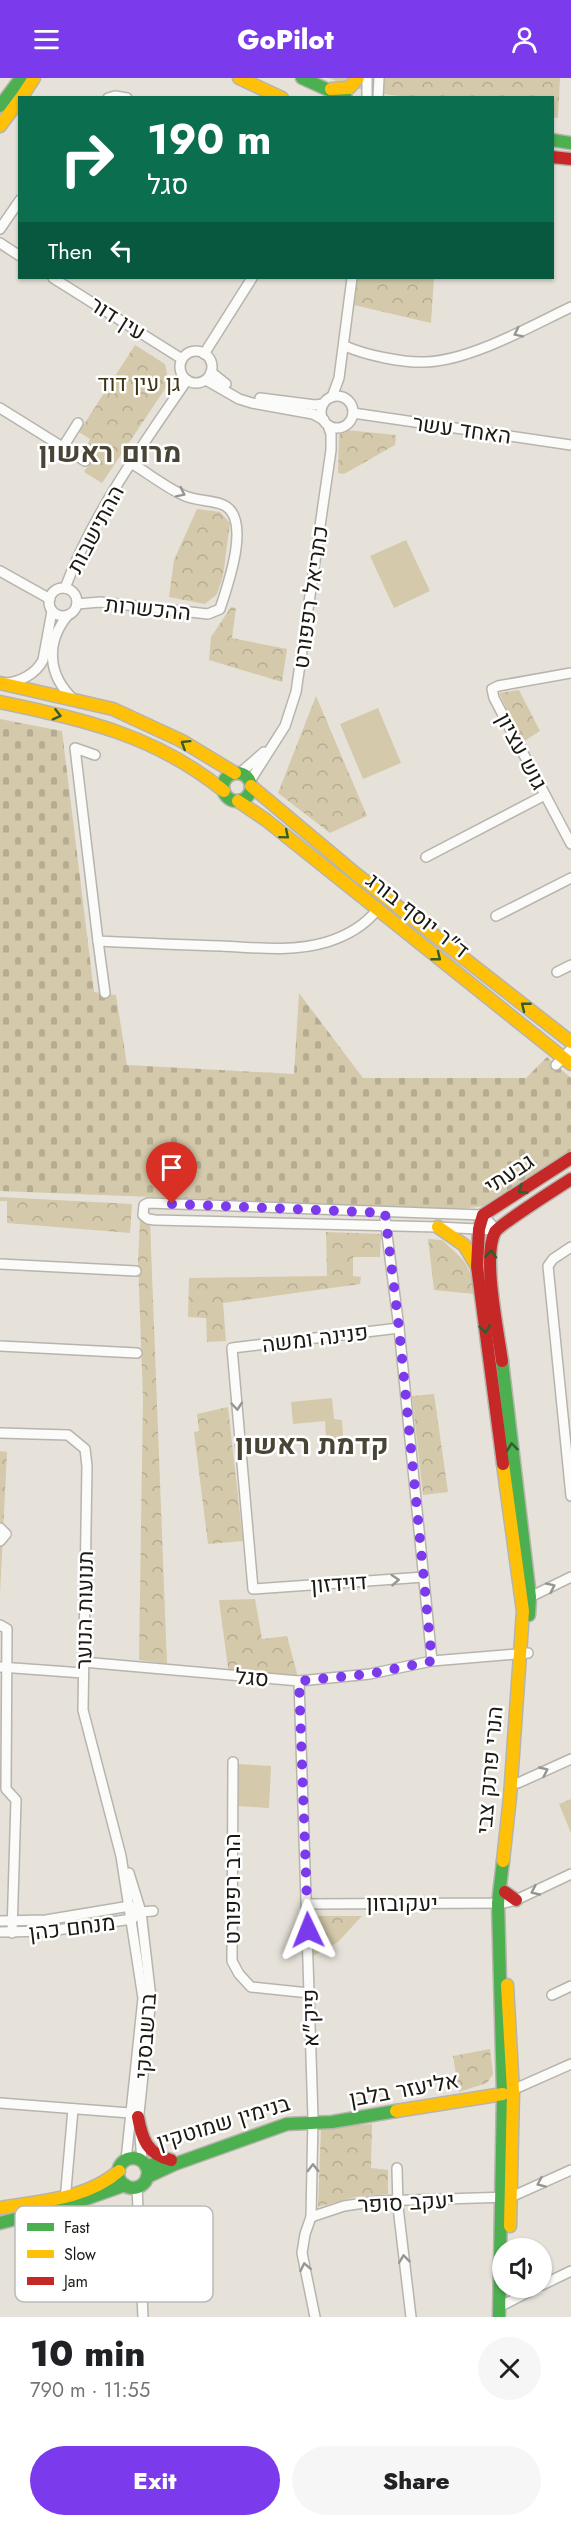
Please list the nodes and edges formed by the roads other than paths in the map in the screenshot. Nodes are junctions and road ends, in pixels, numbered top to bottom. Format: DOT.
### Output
graph roads {
  1 [pos="21,78"];
  2 [pos="34,78"];
  3 [pos="239,78"];
  4 [pos="302,78"];
  5 [pos="358,78"];
  6 [pos="367,78"];
  7 [pos="379,78"];
  8 [pos="326,89"];
  9 [pos="21,96"];
  10 [pos="278,96"];
  11 [pos="342,96"];
  12 [pos="367,96"];
  13 [pos="378,96"];
  14 [pos="18,101"];
  15 [pos="0,106"];
  16 [pos="0,126"];
  17 [pos="554,140"];
  18 [pos="571,143"];
  19 [pos="554,157"];
  20 [pos="571,159"];
  21 [pos="18,203"];
  22 [pos="0,229"];
  23 [pos="0,243"];
  24 [pos="18,255"];
  25 [pos="55,279"];
  26 [pos="251,279"];
  27 [pos="352,279"];
  28 [pos="571,307"];
  29 [pos="345,346"];
  30 [pos="204,354"];
  31 [pos="182,359"];
  32 [pos="340,372"];
  33 [pos="208,376"];
  34 [pos="187,380"];
  35 [pos="332,397"];
  36 [pos="343,397"];
  37 [pos="324,404"];
  38 [pos="0,408"];
  39 [pos="353,413"];
  40 [pos="78,423"];
  41 [pos="326,423"];
  42 [pos="339,428"];
  43 [pos="331,442"];
  44 [pos="571,445"];
  45 [pos="63,447"];
  46 [pos="84,461"];
  47 [pos="132,463"];
  48 [pos="1,572"];
  49 [pos="0,583"];
  50 [pos="65,588"];
  51 [pos="50,599"];
  52 [pos="77,604"];
  53 [pos="52,611"];
  54 [pos="68,615"];
  55 [pos="571,673"];
  56 [pos="1,683"];
  57 [pos="74,699"];
  58 [pos="0,702"];
  59 [pos="95,755"];
  60 [pos="244,778"];
  61 [pos="224,791"];
  62 [pos="545,795"];
  63 [pos="238,801"];
  64 [pos="571,844"];
  65 [pos="426,857"];
  66 [pos="571,878"];
  67 [pos="376,910"];
  68 [pos="496,916"];
  69 [pos="98,941"];
  70 [pos="571,965"];
  71 [pos="556,972"];
  72 [pos="105,993"];
  73 [pos="571,1042"];
  74 [pos="565,1059"];
  75 [pos="571,1158"];
  76 [pos="571,1179"];
  77 [pos="385,1213"];
  78 [pos="483,1215"];
  79 [pos="386,1225"];
  80 [pos="438,1227"];
  81 [pos="479,1229"];
  82 [pos="496,1230"];
  83 [pos="571,1246"];
  84 [pos="0,1264"];
  85 [pos="477,1266"];
  86 [pos="136,1271"];
  87 [pos="399,1328"];
  88 [pos="0,1346"];
  89 [pos="137,1353"];
  90 [pos="0,1433"];
  91 [pos="571,1496"];
  92 [pos="0,1528"];
  93 [pos="0,1541"];
  94 [pos="424,1577"];
  95 [pos="571,1578"];
  96 [pos="253,1590"];
  97 [pos="530,1597"];
  98 [pos="0,1625"];
  99 [pos="524,1652"];
  100 [pos="432,1661"];
  101 [pos="83,1662"];
  102 [pos="3,1668"];
  103 [pos="83,1673"];
  104 [pos="299,1681"];
  105 [pos="571,1758"];
  106 [pos="233,1762"];
  107 [pos="518,1783"];
  108 [pos="122,1856"];
  109 [pos="571,1874"];
  110 [pos="506,1899"];
  111 [pos="307,1904"];
  112 [pos="129,1906"];
  113 [pos="153,1911"];
  114 [pos="141,1912"];
  115 [pos="132,1920"];
  116 [pos="0,1921"];
  117 [pos="11,1922"];
  118 [pos="0,1932"];
  119 [pos="12,1933"];
  120 [pos="571,1986"];
  121 [pos="309,1993"];
  122 [pos="552,1995"];
  123 [pos="571,2064"];
  124 [pos="508,2089"];
  125 [pos="0,2103"];
  126 [pos="72,2109"];
  127 [pos="134,2115"];
  128 [pos="313,2121"];
  129 [pos="126,2160"];
  130 [pos="172,2160"];
  131 [pos="145,2168"];
  132 [pos="397,2168"];
  133 [pos="571,2170"];
  134 [pos="119,2171"];
  135 [pos="131,2186"];
  136 [pos="507,2197"];
  137 [pos="65,2201"];
  138 [pos="398,2201"];
  139 [pos="15,2206"];
  140 [pos="19,2206"];
  141 [pos="50,2206"];
  142 [pos="133,2206"];
  143 [pos="0,2208"];
  144 [pos="312,2217"];
  145 [pos="15,2218"];
  146 [pos="0,2223"];
  147 [pos="509,2238"];
  148 [pos="571,2271"];
  149 [pos="552,2280"];
  150 [pos="523,2298"];
  151 [pos="142,2302"];
  152 [pos="506,2311"];
  153 [pos="143,2317"];
  154 [pos="315,2317"];
  155 [pos="411,2317"];
  156 [pos="499,2317"];
  1 -- 15 [label="street"];
  2 -- 9 [label="street"];
  3 -- 10 [label="street"];
  4 -- 8 [label="street"];
  5 -- 8 [label="street"];
  6 -- 12 [label="street"];
  7 -- 13 [label="street"];
  8 -- 11 [label="street"];
  14 -- 16 [label="street"];
  17 -- 18 [label="street"];
  19 -- 20 [label="street"];
  21 -- 22 [label="street"];
  23 -- 24 [label="street"];
  25 -- 31 [label="street, עין דור"];
  26 -- 30 [label="street"];
  27 -- 29 [label="street"];
  28 -- 29 [label="street, one-way"];
  29 -- 32 [label="street"];
  30 -- 31 [label="street"];
  30 -- 33 [label="street"];
  31 -- 34 [label="street"];
  32 -- 35 [label="street"];
  32 -- 36 [label="street"];
  33 -- 34 [label="street"];
  33 -- 37 [label="street"];
  33 -- 41 [label="street"];
  34 -- 47 [label="street, ההתישבות"];
  35 -- 36 [label="street"];
  35 -- 37 [label="street"];
  36 -- 39 [label="street"];
  37 -- 41 [label="street"];
  38 -- 45 [label="street"];
  39 -- 42 [label="street"];
  39 -- 44 [label="street, האחד עשר"];
  40 -- 45 [label="street"];
  41 -- 42 [label="street"];
  41 -- 43 [label="street, כתריאל רפפורט"];
  42 -- 43 [label="street, כתריאל רפפורט"];
  43 -- 60 [label="street, כתריאל רפפורט"];
  45 -- 46 [label="street"];
  47 -- 50 [label="street, ההתישבות"];
  47 -- 52 [label="street, ההכשרות, one-way"];
  48 -- 49 [label="street"];
  48 -- 51 [label="street"];
  50 -- 51 [label="street"];
  50 -- 52 [label="street"];
  51 -- 53 [label="street"];
  52 -- 54 [label="street"];
  53 -- 54 [label="street"];
  53 -- 56 [label="street"];
  54 -- 57 [label="street"];
  55 -- 62 [label="street, גוש עציון"];
  56 -- 57 [label="street, ד\"ר יוסף בורג"];
  60 -- 57 [label="street, ד\"ר יוסף בורג, one-way"];
  58 -- 61 [label="street, one-way"];
  59 -- 69 [label="street"];
  60 -- 61 [label="street"];
  60 -- 63 [label="street"];
  73 -- 60 [label="street, ד\"ר יוסף בורג, one-way"];
  61 -- 63 [label="street"];
  62 -- 64 [label="street, גוש עציון"];
  62 -- 65 [label="street"];
  63 -- 67 [label="street, ד\"ר יוסף בורג, one-way"];
  66 -- 68 [label="street"];
  67 -- 69 [label="street"];
  67 -- 74 [label="street, ד\"ר יוסף בורג, one-way"];
  69 -- 72 [label="street"];
  70 -- 71 [label="street"];
  75 -- 78 [label="street, גבעתי, one-way"];
  76 -- 82 [label="street, גבעתי"];
  77 -- 78 [label="street"];
  77 -- 79 [label="street"];
  77 -- 79 [label="street"];
  78 -- 81 [label="street, גבעתי"];
  78 -- 82 [label="street"];
  79 -- 80 [label="street"];
  79 -- 87 [label="street"];
  80 -- 81 [label="street"];
  80 -- 85 [label="street"];
  81 -- 82 [label="street"];
  81 -- 85 [label="street, הנרי פרנק צבי"];
  97 -- 82 [label="street, הנרי פרנק צבי, one-way"];
  83 -- 91 [label="street"];
  84 -- 86 [label="street"];
  85 -- 99 [label="street, הנרי פרנק צבי, one-way"];
  87 -- 94 [label="street"];
  87 -- 96 [label="street, פנינה ומשה, one-way"];
  88 -- 89 [label="street"];
  90 -- 101 [label="street, תנועות הנוער"];
  92 -- 93 [label="street"];
  96 -- 94 [label="street, דוידזון, one-way"];
  94 -- 100 [label="street"];
  97 -- 95 [label="street, one-way"];
  97 -- 99 [label="street, הנרי פרנק צבי"];
  98 -- 102 [label="street"];
  99 -- 100 [label="street, סגל"];
  99 -- 107 [label="street, הנרי פרנק צבי"];
  99 -- 110 [label="street, הנרי פרנק צבי"];
  100 -- 104 [label="street, סגל"];
  101 -- 103 [label="street, תנועות הנוער"];
  101 -- 104 [label="street, סגל"];
  102 -- 103 [label="street"];
  102 -- 117 [label="street"];
  103 -- 108 [label="street, תנועות הנוער"];
  104 -- 111 [label="street, פיק\"א"];
  107 -- 105 [label="street, one-way"];
  106 -- 121 [label="street, הרב רפפורט"];
  107 -- 110 [label="street, הנרי פרנק צבי"];
  108 -- 112 [label="street, תנועות הנוער"];
  108 -- 114 [label="street, תנועות הנוער"];
  109 -- 110 [label="street, one-way"];
  110 -- 111 [label="street, יעקובזון"];
  110 -- 124 [label="street, הנרי פרנק צבי"];
  111 -- 121 [label="street, פיק\"א"];
  112 -- 114 [label="street, מנחם כהן"];
  112 -- 115 [label="street, תנועות הנוער"];
  112 -- 117 [label="street, מנחם כהן"];
  113 -- 114 [label="street, מנחם כהן"];
  114 -- 115 [label="street, מנחם כהן"];
  114 -- 127 [label="street, ברשבסקי"];
  115 -- 119 [label="street, מנחם כהן"];
  115 -- 127 [label="street, ברשבסקי"];
  116 -- 117 [label="street, מנחם כהן"];
  117 -- 119 [label="street"];
  118 -- 119 [label="street, מנחם כהן"];
  120 -- 122 [label="street"];
  121 -- 128 [label="street, פיק\"א"];
  123 -- 124 [label="street"];
  124 -- 128 [label="street, אליעזר בלבן"];
  124 -- 136 [label="street, הנרי פרנק צבי"];
  125 -- 126 [label="street"];
  126 -- 127 [label="street"];
  126 -- 137 [label="street"];
  127 -- 129 [label="street, ברשבסקי"];
  127 -- 130 [label="street"];
  127 -- 131 [label="street, ברשבסקי"];
  128 -- 130 [label="street, בנימין שמוטקין"];
  128 -- 131 [label="street, בנימין שמוטקין"];
  144 -- 128 [label="street, פיק\"א, one-way"];
  129 -- 131 [label="street"];
  129 -- 134 [label="street"];
  130 -- 131 [label="street, בנימין שמוטקין"];
  131 -- 135 [label="street"];
  132 -- 138 [label="street"];
  133 -- 136 [label="street, one-way"];
  134 -- 135 [label="street"];
  134 -- 137 [label="street"];
  135 -- 137 [label="street"];
  135 -- 142 [label="street"];
  136 -- 138 [label="street, יעקב סופר"];
  136 -- 147 [label="street, הנרי פרנק צבי"];
  136 -- 156 [label="street, הנרי פרנק צבי"];
  137 -- 140 [label="street"];
  137 -- 141 [label="street"];
  138 -- 144 [label="street, יעקב סופר"];
  155 -- 138 [label="street, one-way"];
  139 -- 143 [label="street"];
  154 -- 144 [label="street, פיק\"א, one-way"];
  145 -- 146 [label="street"];
  148 -- 149 [label="street"];
  150 -- 152 [label="street"];
  151 -- 153 [label="street"];
}
